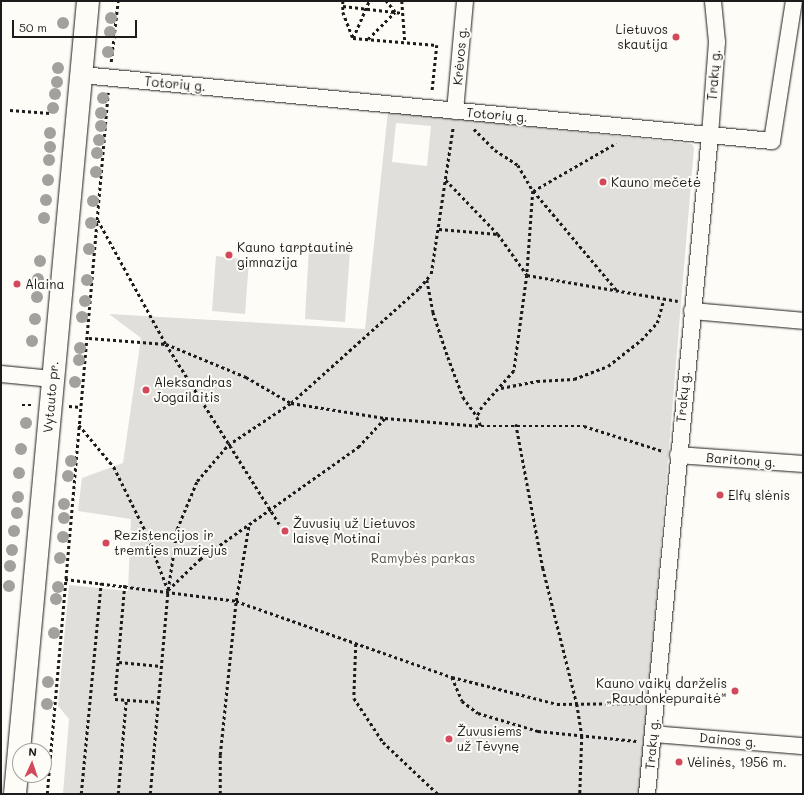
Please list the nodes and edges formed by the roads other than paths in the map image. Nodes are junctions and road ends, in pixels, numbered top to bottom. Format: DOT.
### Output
graph roads {
  1 [pos="88,1"];
  2 [pos="465,1"];
  3 [pos="713,1"];
  4 [pos="794,1"];
  5 [pos="82,75"];
  6 [pos="455,111"];
  7 [pos="710,135"];
  8 [pos="693,307"];
  9 [pos="803,321"];
  10 [pos="1,374"];
  11 [pos="53,379"];
  12 [pos="678,455"];
  13 [pos="803,464"];
  14 [pos="652,738"];
  15 [pos="803,746"];
  16 [pos="16,794"];
  17 [pos="647,794"];
  1 -- 5 [label="main road, Vytauto pr."];
  2 -- 6 [label="street, Krėvos g."];
  3 -- 7 [label="street, Trakų g."];
  4 -- 7 [label="street, Totorių g."];
  5 -- 6 [label="street, Totorių g."];
  5 -- 11 [label="main road, Vytauto pr."];
  6 -- 7 [label="street, Totorių g."];
  7 -- 8 [label="street, Trakų g."];
  8 -- 9 [label="street"];
  8 -- 12 [label="street, Trakų g."];
  10 -- 11 [label="street"];
  11 -- 16 [label="main road, Vytauto pr."];
  12 -- 13 [label="street, Baritonų g."];
  12 -- 14 [label="street, Trakų g."];
  14 -- 15 [label="street, Dainos g."];
  14 -- 17 [label="street, Trakų g."];
}
